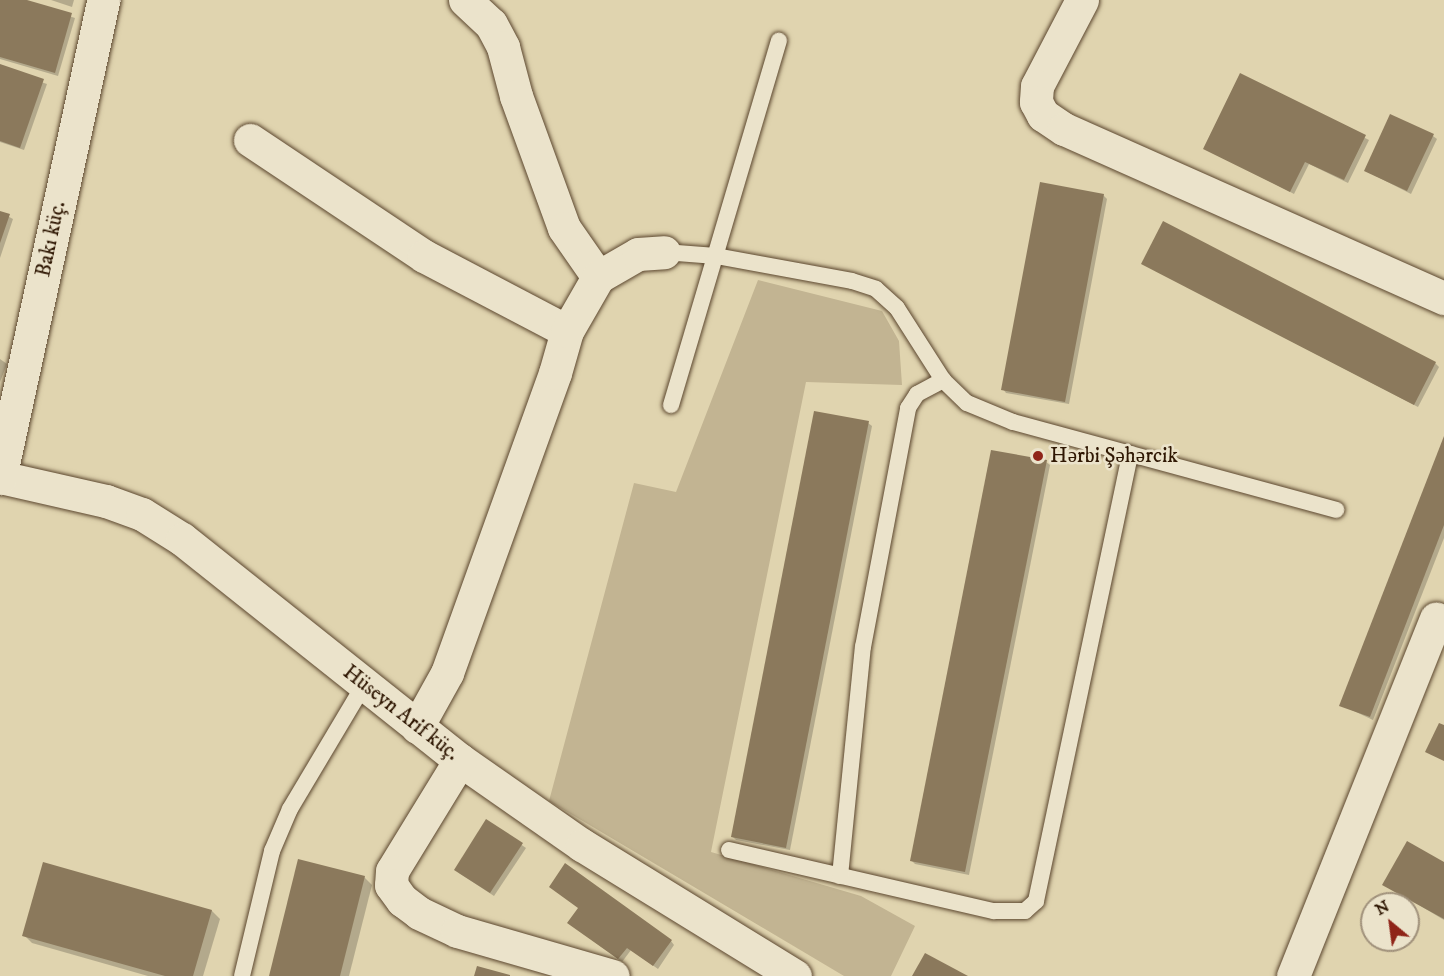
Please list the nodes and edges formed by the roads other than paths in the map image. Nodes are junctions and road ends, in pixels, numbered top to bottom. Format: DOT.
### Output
graph roads {
  1 [pos="103,0"];
  2 [pos="465,0"];
  3 [pos="1082,0"];
  4 [pos="779,41"];
  5 [pos="250,140"];
  6 [pos="664,252"];
  7 [pos="716,256"];
  8 [pos="598,277"];
  9 [pos="1444,298"];
  10 [pos="567,331"];
  11 [pos="943,380"];
  12 [pos="671,405"];
  13 [pos="1130,454"];
  14 [pos="0,477"];
  15 [pos="1336,510"];
  16 [pos="1436,619"];
  17 [pos="364,685"];
  18 [pos="417,727"];
  19 [pos="460,760"];
  20 [pos="729,850"];
  21 [pos="840,876"];
  22 [pos="561,969"];
  23 [pos="242,976"];
  24 [pos="613,976"];
  25 [pos="795,976"];
  26 [pos="1293,976"];
  1 -- 14 [label="street, Bakı küç."];
  2 -- 8 [label="street"];
  3 -- 9 [label="street"];
  4 -- 7 [label="lane"];
  5 -- 10 [label="street"];
  6 -- 7 [label="lane"];
  6 -- 8 [label="street"];
  7 -- 11 [label="lane"];
  7 -- 12 [label="lane"];
  8 -- 10 [label="street"];
  10 -- 18 [label="street"];
  11 -- 13 [label="lane"];
  11 -- 21 [label="lane"];
  13 -- 15 [label="lane"];
  13 -- 21 [label="lane"];
  14 -- 17 [label="street, Hüseyn Arif küç."];
  16 -- 26 [label="street"];
  17 -- 18 [label="street, Hüseyn Arif küç."];
  17 -- 23 [label="lane"];
  18 -- 19 [label="street, Hüseyn Arif küç."];
  19 -- 22 [label="street"];
  19 -- 25 [label="street, Hüseyn Arif küç."];
  20 -- 21 [label="lane"];
  22 -- 24 [label="street"];
}
